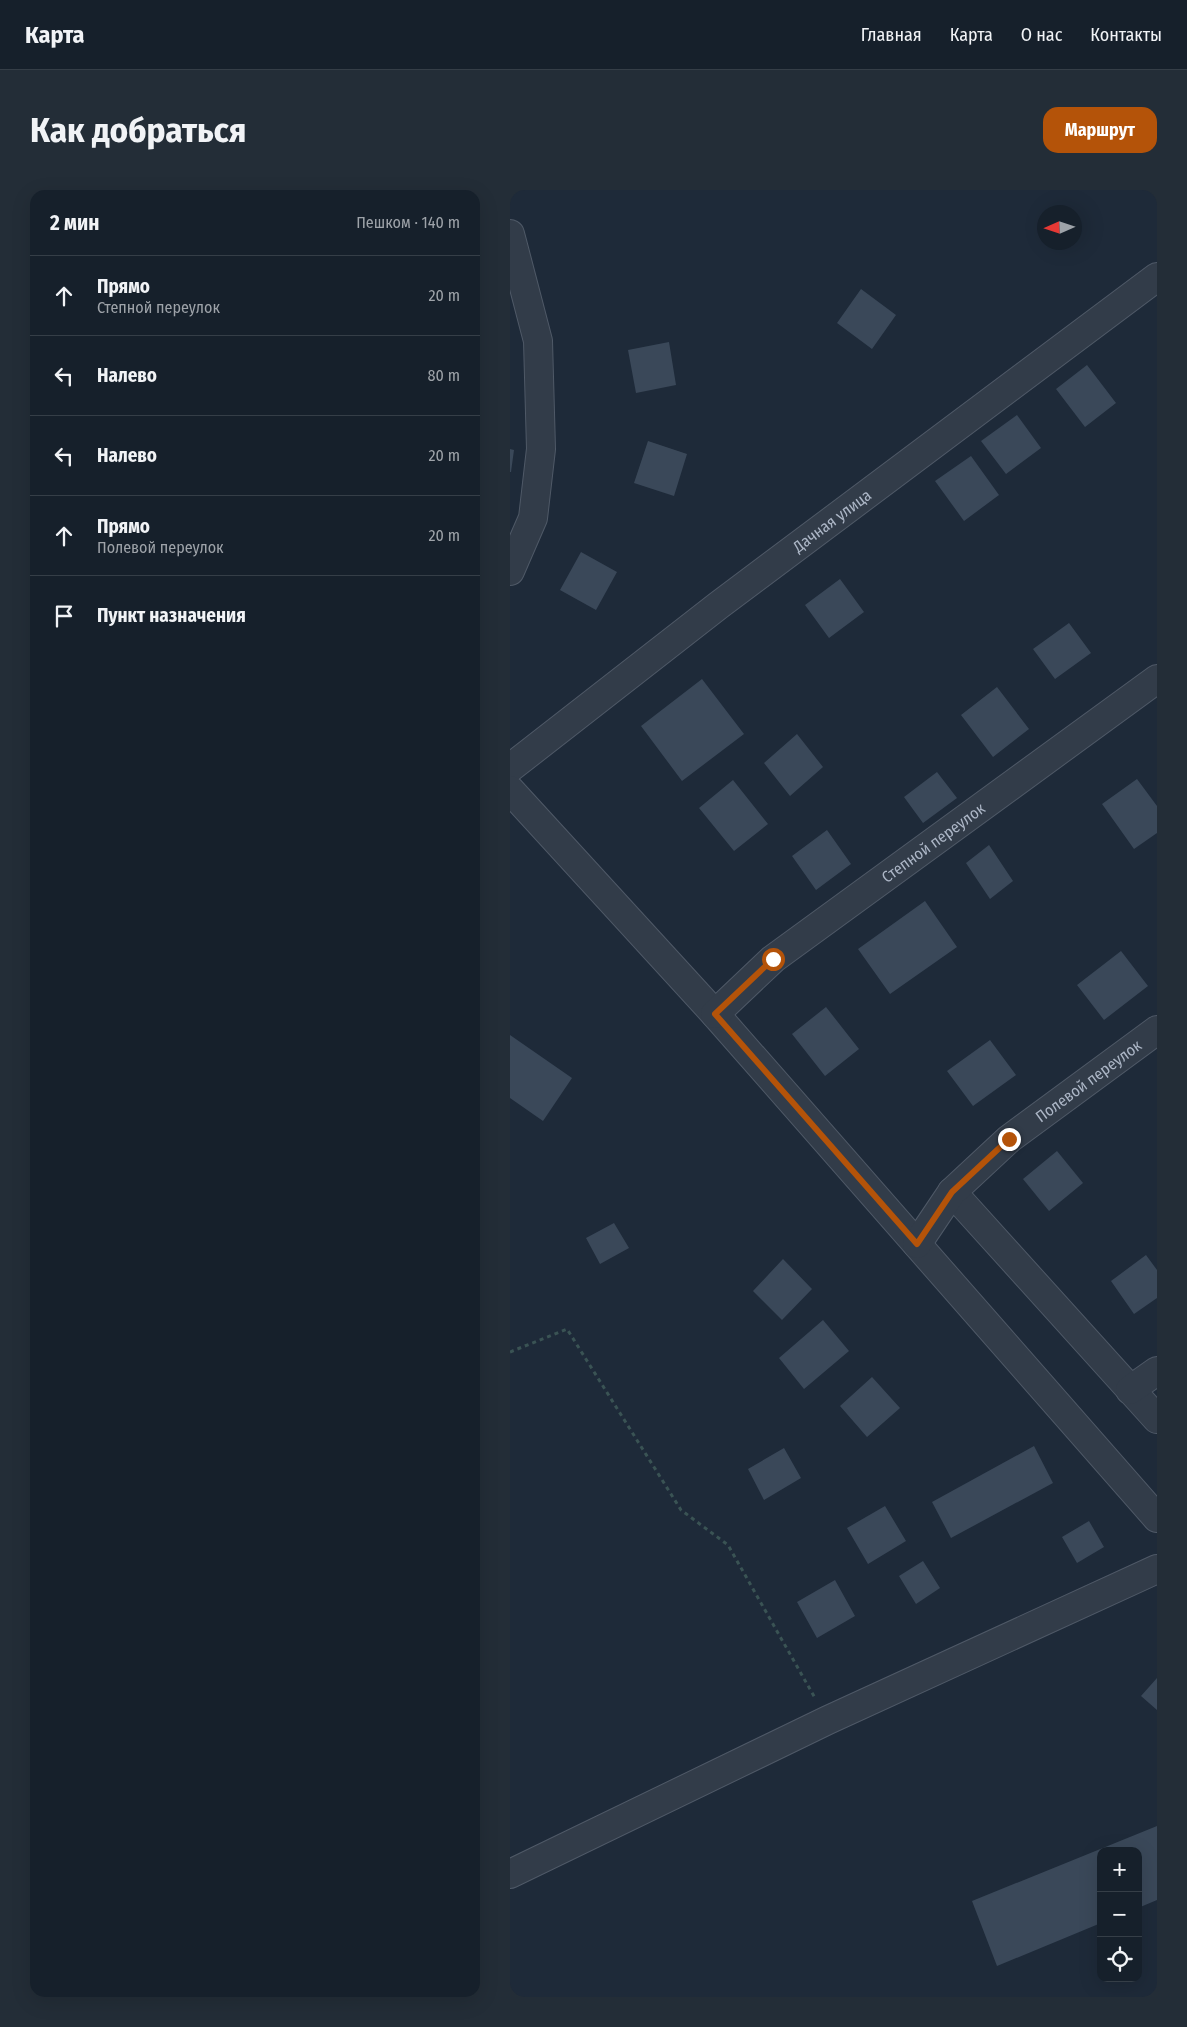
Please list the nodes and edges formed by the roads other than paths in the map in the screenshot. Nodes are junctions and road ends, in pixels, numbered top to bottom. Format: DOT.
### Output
graph roads {
  1 [pos="510,234"];
  2 [pos="1157,277"];
  3 [pos="510,571"];
  4 [pos="1157,679"];
  5 [pos="510,768"];
  6 [pos="510,790"];
  7 [pos="715,1014"];
  8 [pos="1157,1030"];
  9 [pos="952,1192"];
  10 [pos="917,1244"];
  11 [pos="1157,1370"];
  12 [pos="1130,1390"];
  13 [pos="1157,1419"];
  14 [pos="1157,1518"];
  15 [pos="1157,1569"];
  16 [pos="510,1874"];
  1 -- 3 [label="street"];
  2 -- 5 [label="street, Дачная улица"];
  4 -- 7 [label="street, Степной переулок"];
  6 -- 7 [label="street"];
  7 -- 10 [label="street"];
  8 -- 9 [label="street, Полевой переулок"];
  9 -- 10 [label="street, Полевой переулок"];
  9 -- 12 [label="street"];
  10 -- 14 [label="street"];
  11 -- 12 [label="street"];
  12 -- 13 [label="street"];
  15 -- 16 [label="street"];
}
